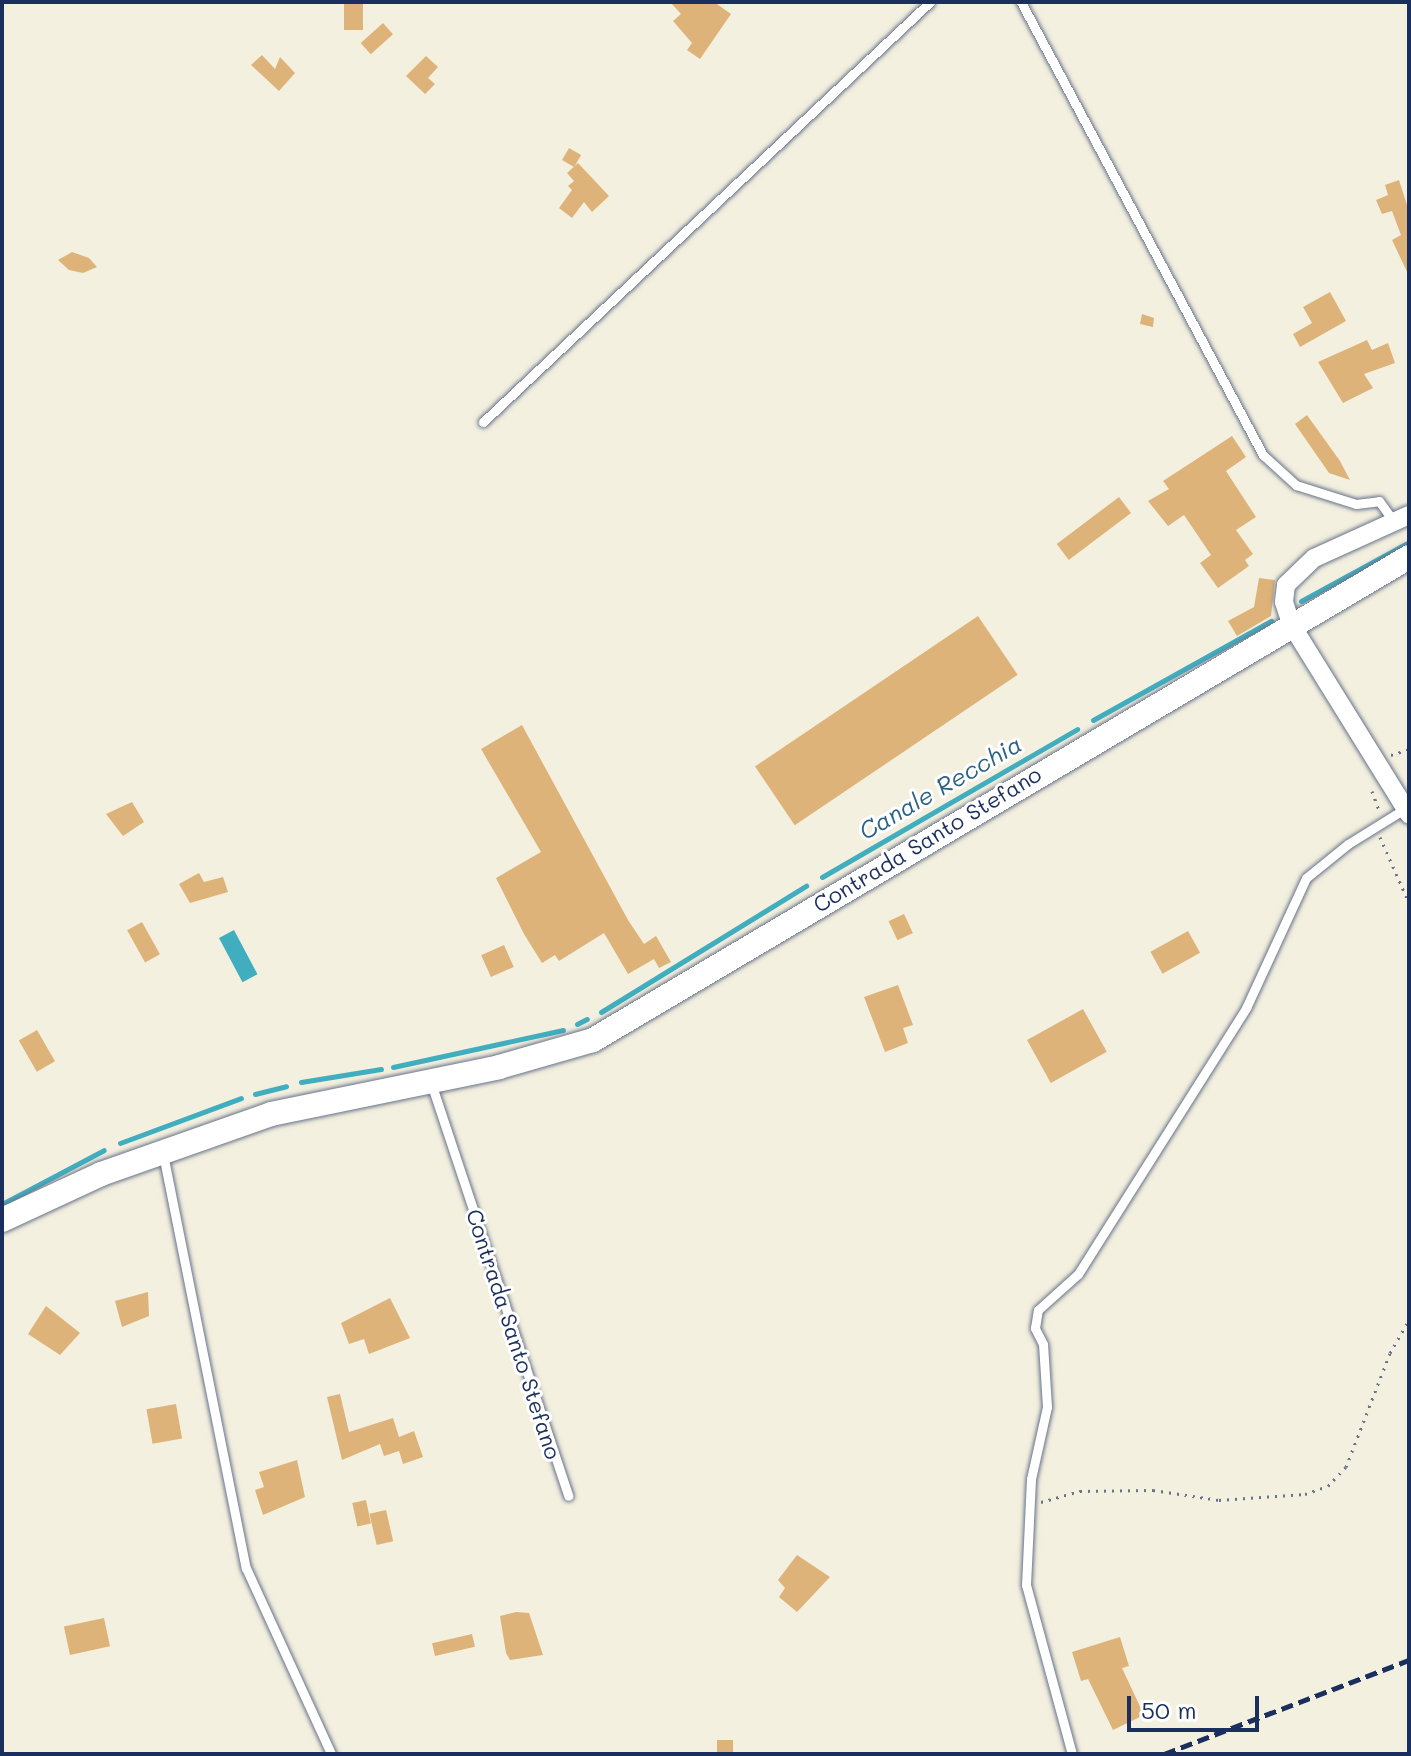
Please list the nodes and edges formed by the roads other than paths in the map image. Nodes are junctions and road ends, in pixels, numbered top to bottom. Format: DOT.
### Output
graph roads {
  1 [pos="930,2"];
  2 [pos="1021,2"];
  3 [pos="483,422"];
  4 [pos="1402,519"];
  5 [pos="1409,557"];
  6 [pos="1291,624"];
  7 [pos="1408,811"];
  8 [pos="430,1080"];
  9 [pos="162,1151"];
  10 [pos="2,1220"];
  11 [pos="568,1496"];
  12 [pos="331,1754"];
  13 [pos="1072,1754"];
  1 -- 3 [label="lane"];
  2 -- 4 [label="lane"];
  4 -- 6 [label="street"];
  5 -- 6 [label="street, Contrada Santo Stefano"];
  6 -- 7 [label="street"];
  6 -- 8 [label="street, Contrada Santo Stefano"];
  7 -- 13 [label="lane"];
  8 -- 9 [label="street, Contrada Santo Stefano"];
  8 -- 11 [label="lane, Contrada Santo Stefano"];
  9 -- 10 [label="street, Contrada Santo Stefano"];
  9 -- 12 [label="lane"];
}
